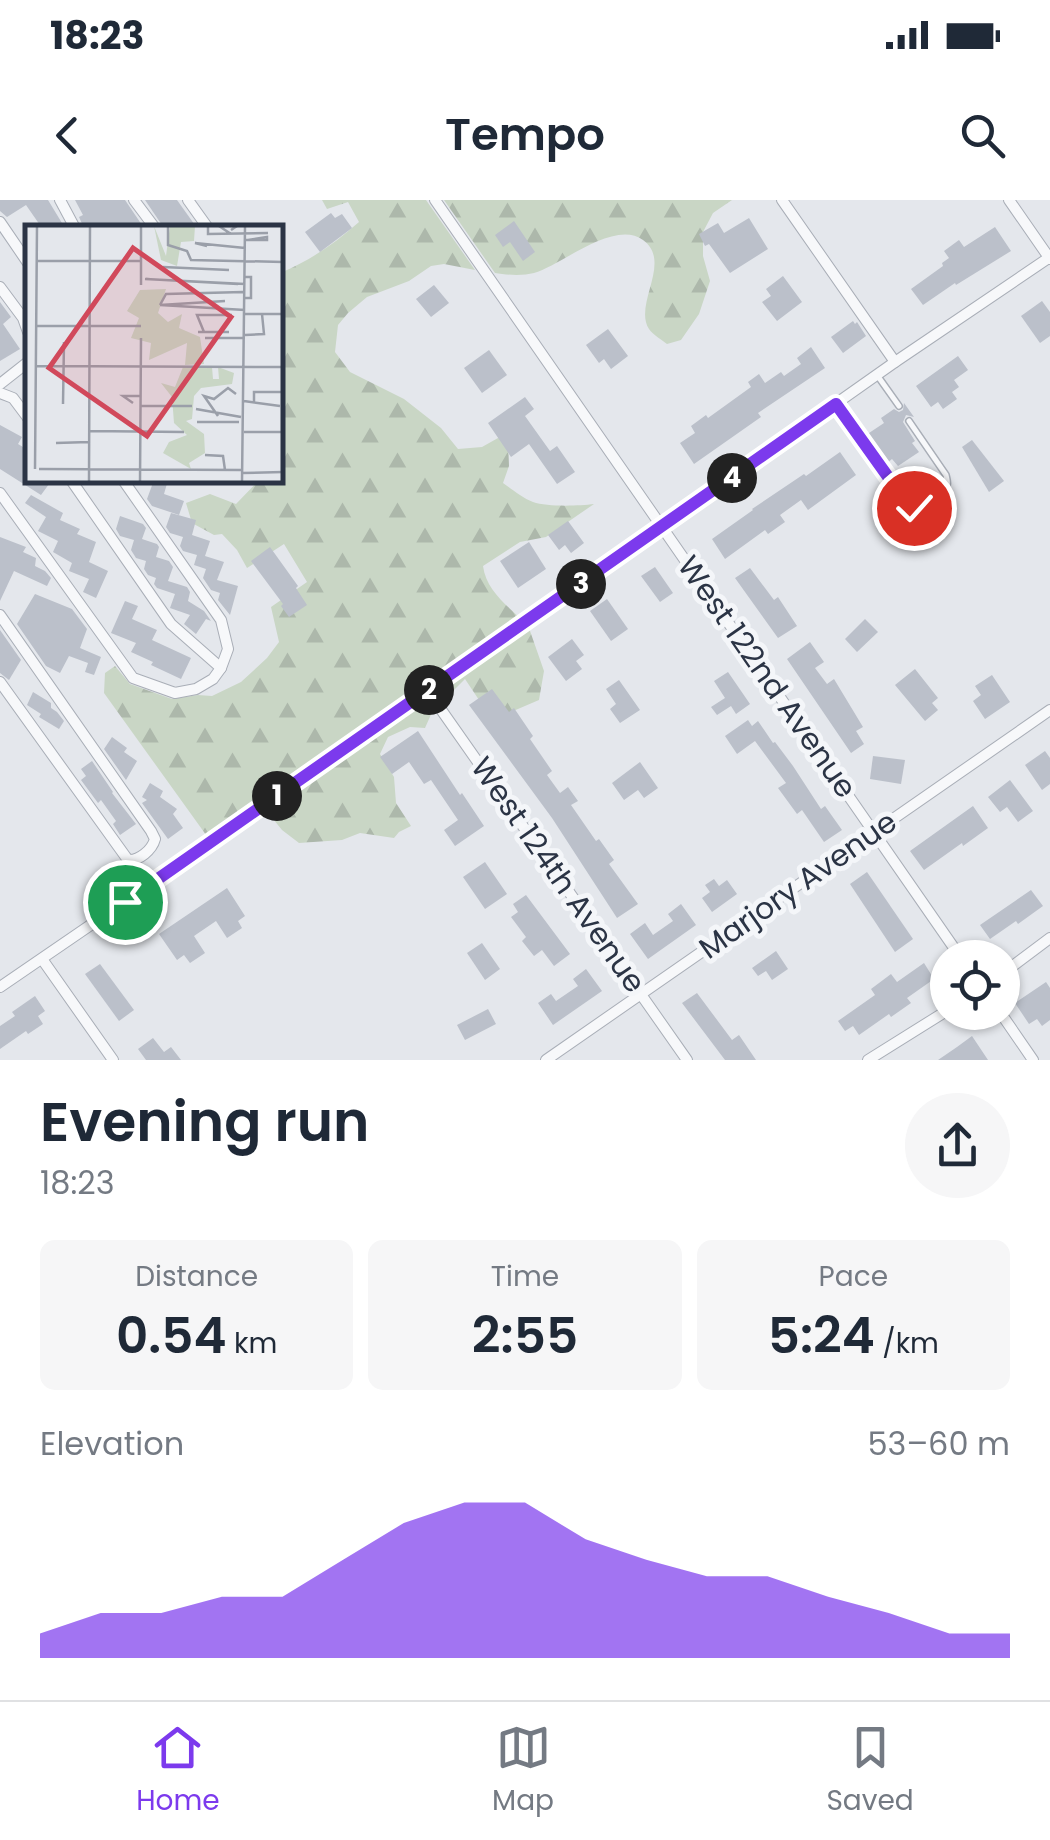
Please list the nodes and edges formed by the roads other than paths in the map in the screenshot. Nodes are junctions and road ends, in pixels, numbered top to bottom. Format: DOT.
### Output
graph roads {
  1 [pos="60,200"];
  2 [pos="134,200"];
  3 [pos="188,200"];
  4 [pos="435,200"];
  5 [pos="782,200"];
  6 [pos="1009,200"];
  7 [pos="0,222"];
  8 [pos="73,225"];
  9 [pos="153,225"];
  10 [pos="206,225"];
  11 [pos="1050,258"];
  12 [pos="25,259"];
  13 [pos="0,287"];
  14 [pos="25,324"];
  15 [pos="895,362"];
  16 [pos="25,364"];
  17 [pos="877,375"];
  18 [pos="0,384"];
  19 [pos="0,392"];
  20 [pos="836,404"];
  21 [pos="899,406"];
  22 [pos="25,414"];
  23 [pos="909,421"];
  24 [pos="71,482"];
  25 [pos="124,482"];
  26 [pos="0,494"];
  27 [pos="662,527"];
  28 [pos="0,615"];
  29 [pos="495,644"];
  30 [pos="222,668"];
  31 [pos="0,682"];
  32 [pos="428,691"];
  33 [pos="1050,710"];
  34 [pos="874,832"];
  35 [pos="184,861"];
  36 [pos="1050,938"];
  37 [pos="949,940"];
  38 [pos="42,959"];
  39 [pos="1020,960"];
  40 [pos="0,988"];
  41 [pos="642,994"];
  42 [pos="930,1021"];
  43 [pos="1012,1030"];
  44 [pos="113,1060"];
  45 [pos="546,1060"];
  46 [pos="687,1060"];
  47 [pos="868,1060"];
  48 [pos="1033,1060"];
  1 -- 8 [label="street"];
  2 -- 9 [label="street"];
  3 -- 10 [label="street"];
  4 -- 27 [label="street, West 122nd Avenue"];
  5 -- 15 [label="street"];
  6 -- 11 [label="street"];
  7 -- 12 [label="street"];
  11 -- 15 [label="street"];
  13 -- 14 [label="street"];
  15 -- 17 [label="street"];
  16 -- 18 [label="street"];
  17 -- 20 [label="street"];
  17 -- 21 [label="lane"];
  19 -- 22 [label="street"];
  20 -- 23 [label="lane"];
  20 -- 27 [label="street"];
  24 -- 30 [label="street"];
  25 -- 30 [label="street"];
  26 -- 30 [label="street"];
  27 -- 29 [label="street"];
  27 -- 34 [label="street, West 122nd Avenue"];
  28 -- 31 [label="street"];
  32 -- 41 [label="street, West 124th Avenue"];
  33 -- 34 [label="street, Marjory Avenue"];
  34 -- 37 [label="street, West 122nd Avenue"];
  34 -- 41 [label="street, Marjory Avenue"];
  35 -- 38 [label="street"];
  36 -- 39 [label="street"];
  38 -- 40 [label="street"];
  38 -- 44 [label="street"];
  41 -- 45 [label="street, Marjory Avenue"];
  41 -- 46 [label="street, West 124th Avenue"];
  42 -- 47 [label="street"];
  43 -- 48 [label="street"];
}
